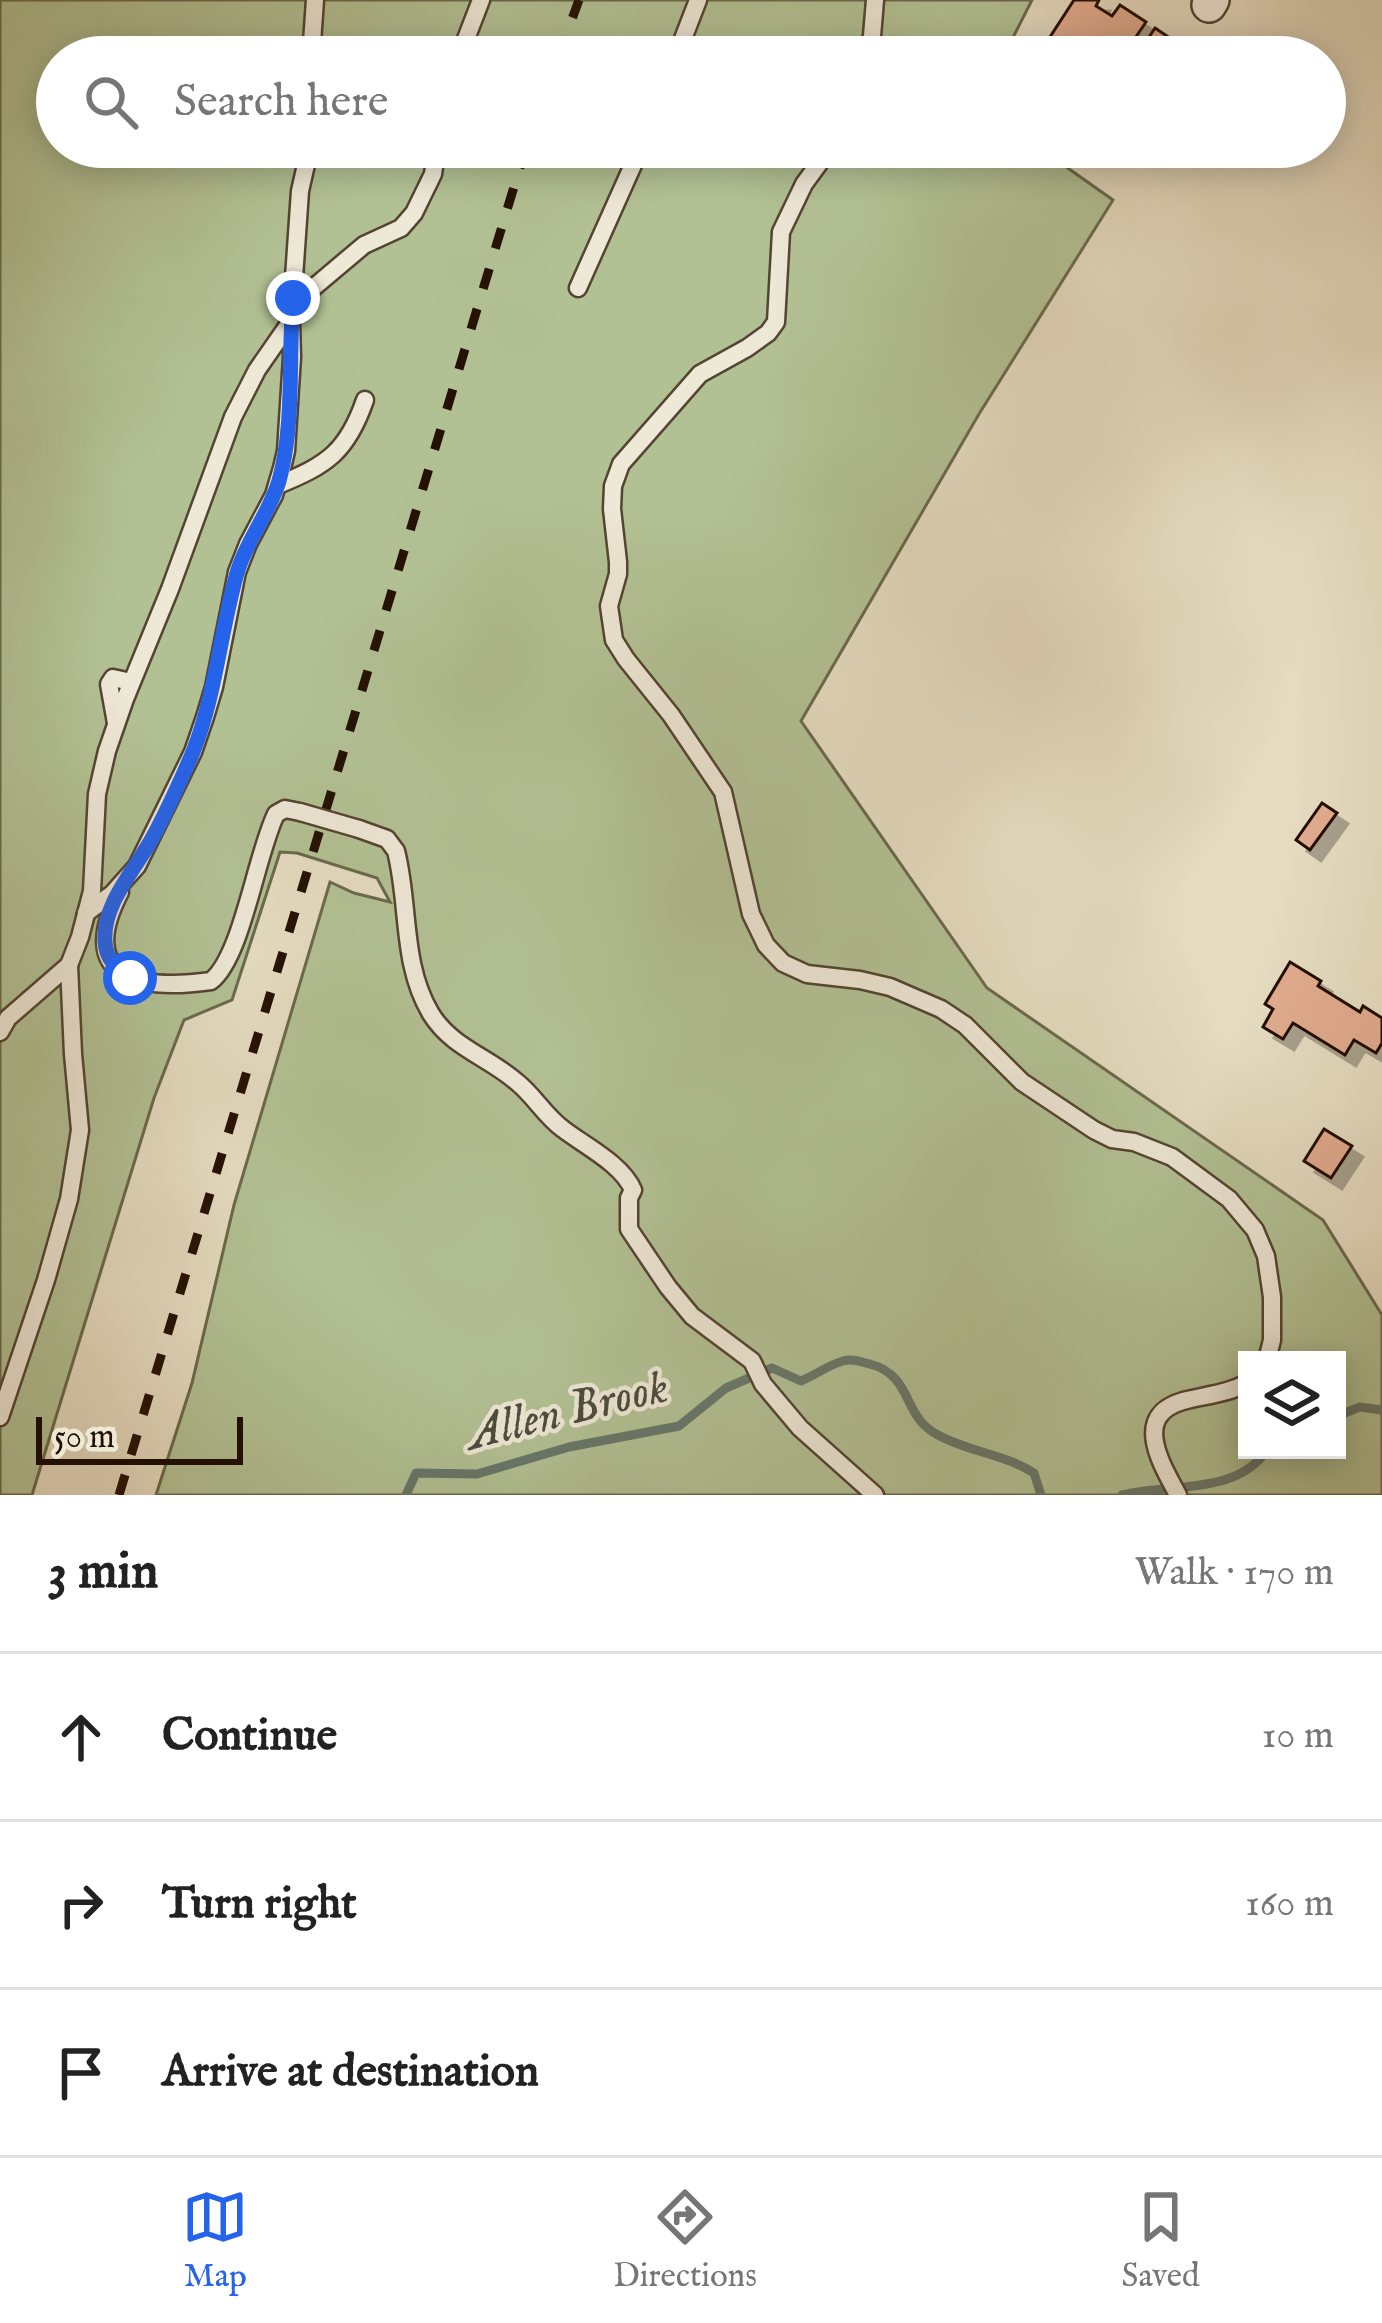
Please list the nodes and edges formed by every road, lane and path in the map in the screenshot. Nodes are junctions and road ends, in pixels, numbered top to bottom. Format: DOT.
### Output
graph roads {
  1 [pos="315,0"];
  2 [pos="482,0"];
  3 [pos="698,0"];
  4 [pos="875,0"];
  5 [pos="312,36"];
  6 [pos="467,36"];
  7 [pos="684,36"];
  8 [pos="872,36"];
  9 [pos="305,168"];
  10 [pos="434,168"];
  11 [pos="631,168"];
  12 [pos="816,168"];
  13 [pos="578,288"];
  14 [pos="291,321"];
  15 [pos="365,400"];
  16 [pos="278,485"];
  17 [pos="129,877"];
  18 [pos="86,913"];
  19 [pos="69,965"];
  20 [pos="0,1032"];
  21 [pos="1269,1351"];
  22 [pos="1238,1386"];
  23 [pos="0,1417"];
  24 [pos="875,1495"];
  25 [pos="1178,1495"];
  1 -- 5 [label="lane"];
  2 -- 6 [label="lane"];
  3 -- 7 [label="lane"];
  4 -- 8 [label="lane"];
  9 -- 14 [label="lane"];
  10 -- 14 [label="lane"];
  11 -- 13 [label="lane"];
  12 -- 21 [label="lane"];
  14 -- 16 [label="lane"];
  14 -- 18 [label="lane"];
  15 -- 16 [label="lane"];
  16 -- 17 [label="lane"];
  17 -- 18 [label="lane"];
  17 -- 24 [label="lane, bridge"];
  18 -- 19 [label="lane"];
  19 -- 20 [label="lane"];
  19 -- 23 [label="lane"];
  22 -- 25 [label="lane"];
}
